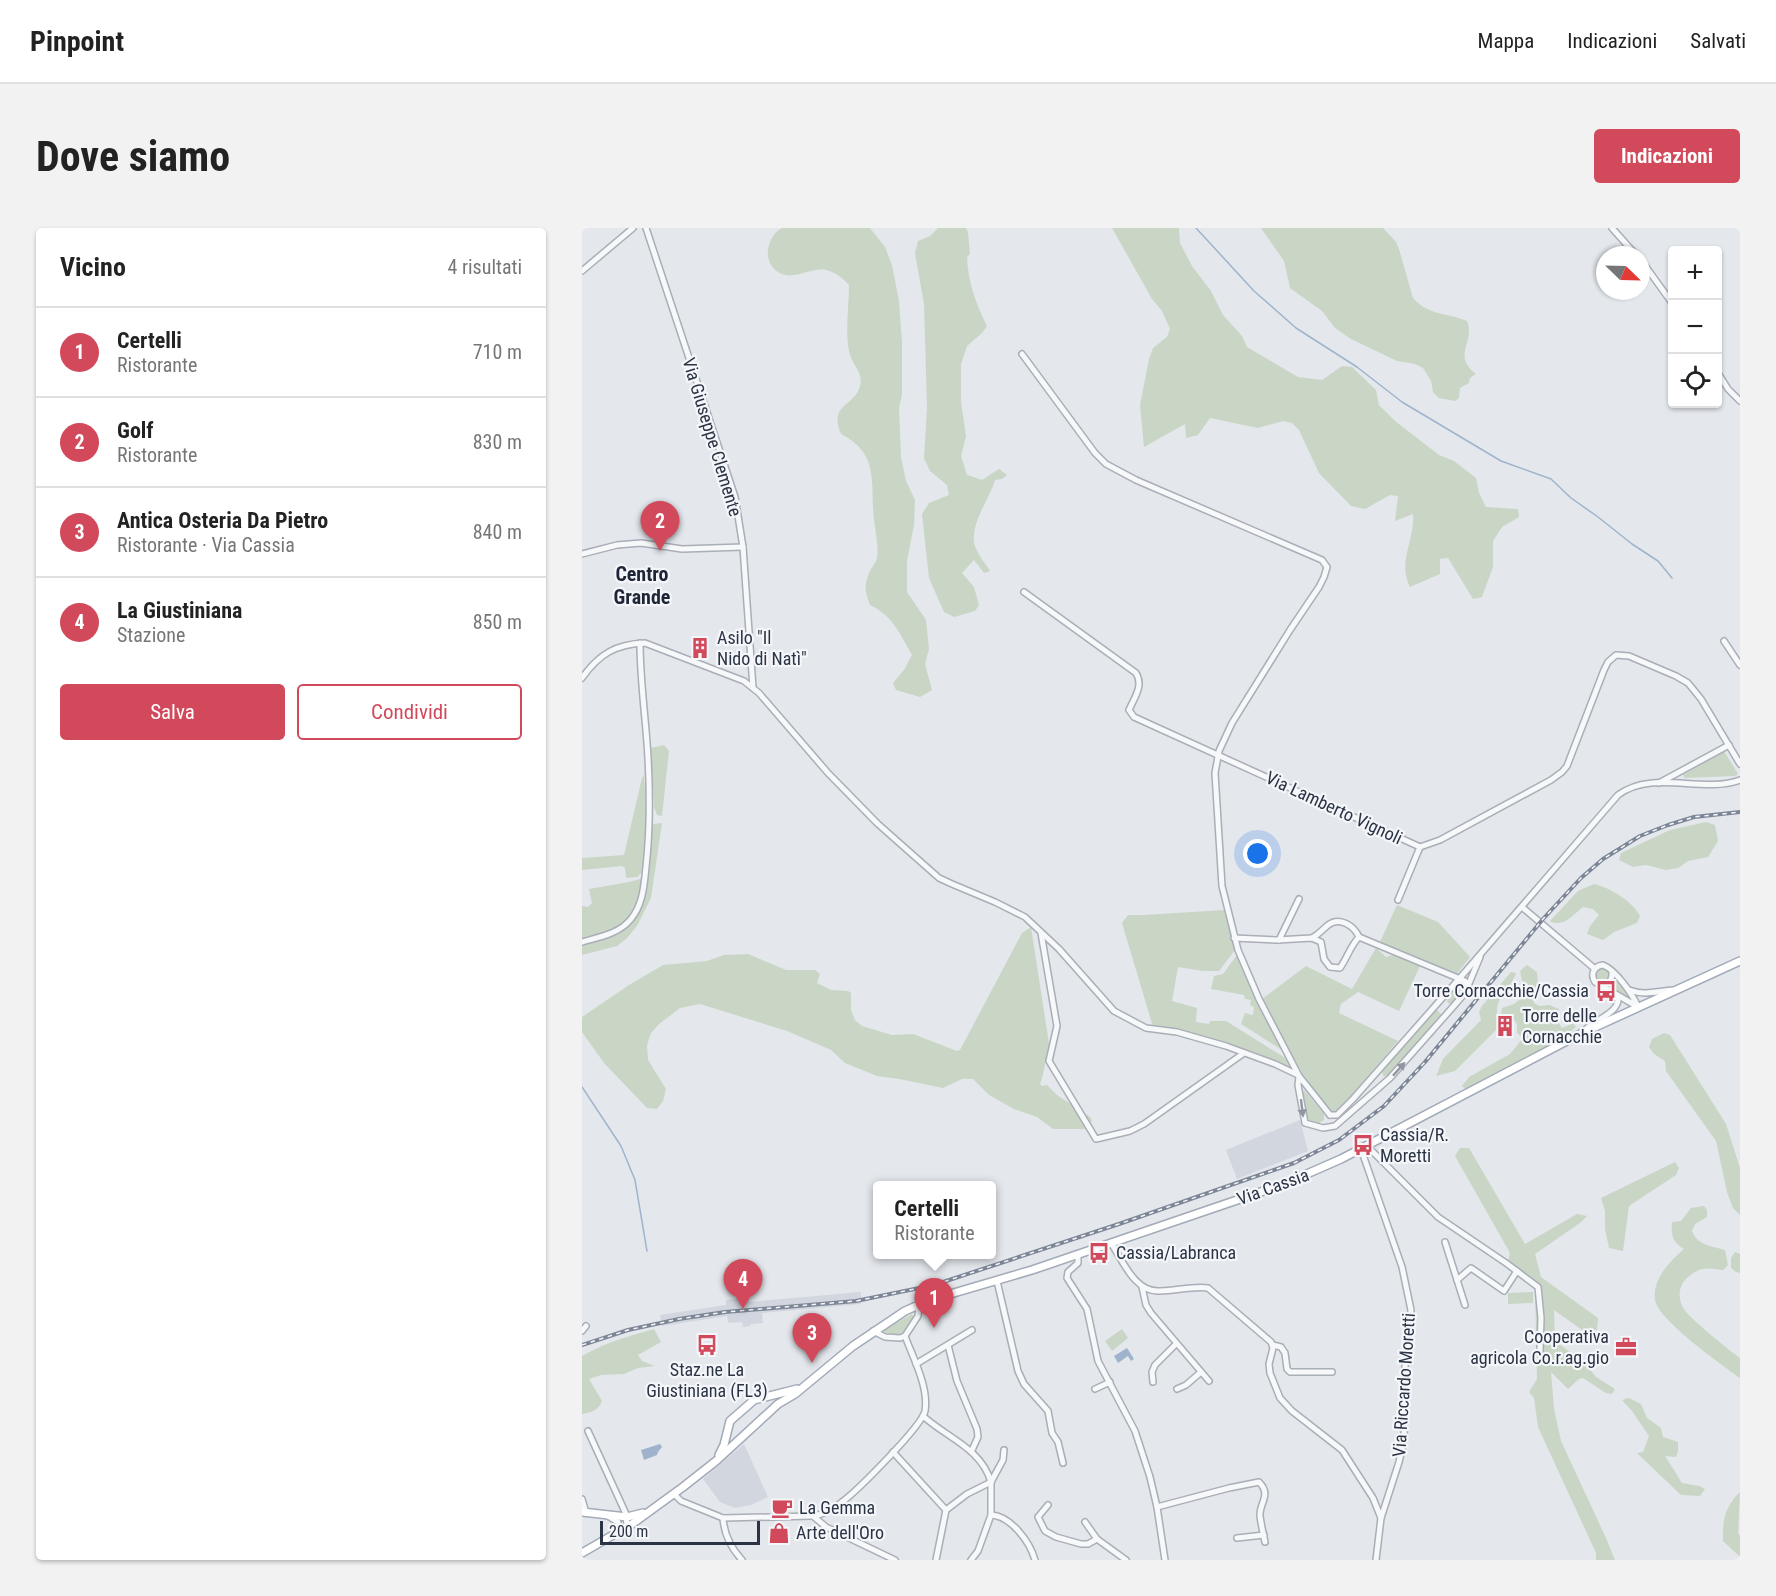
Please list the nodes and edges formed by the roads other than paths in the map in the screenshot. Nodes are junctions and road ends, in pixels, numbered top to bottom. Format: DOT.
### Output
graph roads {
  1 [pos="633,228"];
  2 [pos="646,228"];
  3 [pos="1612,228"];
  4 [pos="1628,246"];
  5 [pos="582,271"];
  6 [pos="1650,272"];
  7 [pos="1670,300"];
  8 [pos="1022,354"];
  9 [pos="1722,379"];
  10 [pos="1740,401"];
  11 [pos="743,547"];
  12 [pos="582,554"];
  13 [pos="1024,592"];
  14 [pos="1724,641"];
  15 [pos="640,643"];
  16 [pos="1740,665"];
  17 [pos="582,678"];
  18 [pos="753,688"];
  19 [pos="1729,745"];
  20 [pos="1218,754"];
  21 [pos="1740,764"];
  22 [pos="1740,780"];
  23 [pos="1657,784"];
  24 [pos="1420,847"];
  25 [pos="1299,899"];
  26 [pos="1398,900"];
  27 [pos="1522,907"];
  28 [pos="1041,932"];
  29 [pos="1359,937"];
  30 [pos="1234,938"];
  31 [pos="1312,938"];
  32 [pos="1279,940"];
  33 [pos="582,942"];
  34 [pos="1482,953"];
  35 [pos="1740,961"];
  36 [pos="1595,969"];
  37 [pos="1611,970"];
  38 [pos="1459,979"];
  39 [pos="1598,984"];
  40 [pos="1468,986"];
  41 [pos="1627,988"];
  42 [pos="1674,990"];
  43 [pos="1612,992"];
  44 [pos="1437,1003"];
  45 [pos="1638,1007"];
  46 [pos="1449,1012"];
  47 [pos="1582,1034"];
  48 [pos="1244,1053"];
  49 [pos="1374,1074"];
  50 [pos="1299,1076"];
  51 [pos="1384,1083"];
  52 [pos="1353,1099"];
  53 [pos="1359,1106"];
  54 [pos="1330,1115"];
  55 [pos="1321,1128"];
  56 [pos="1364,1148"];
  57 [pos="1445,1242"];
  58 [pos="1111,1243"];
  59 [pos="1078,1255"];
  60 [pos="1517,1271"];
  61 [pos="1457,1280"];
  62 [pos="997,1281"];
  63 [pos="1142,1287"];
  64 [pos="919,1305"];
  65 [pos="1465,1305"];
  66 [pos="972,1330"];
  67 [pos="873,1332"];
  68 [pos="905,1336"];
  69 [pos="1176,1344"];
  70 [pos="948,1345"];
  71 [pos="1273,1345"];
  72 [pos="1540,1350"];
  73 [pos="916,1364"];
  74 [pos="1202,1372"];
  75 [pos="1332,1372"];
  76 [pos="1209,1381"];
  77 [pos="1110,1382"];
  78 [pos="1153,1382"];
  79 [pos="800,1389"];
  80 [pos="1095,1389"];
  81 [pos="1177,1389"];
  82 [pos="760,1398"];
  83 [pos="770,1412"];
  84 [pos="923,1416"];
  85 [pos="588,1431"];
  86 [pos="728,1431"];
  87 [pos="741,1437"];
  88 [pos="972,1450"];
  89 [pos="1004,1450"];
  90 [pos="893,1452"];
  91 [pos="716,1461"];
  92 [pos="1063,1463"];
  93 [pos="991,1482"];
  94 [pos="674,1494"];
  95 [pos="582,1499"];
  96 [pos="1048,1505"];
  97 [pos="1157,1508"];
  98 [pos="651,1510"];
  99 [pos="946,1510"];
  100 [pos="584,1512"];
  101 [pos="607,1515"];
  102 [pos="991,1515"];
  103 [pos="813,1516"];
  104 [pos="627,1517"];
  105 [pos="723,1518"];
  106 [pos="1381,1518"];
  107 [pos="1085,1522"];
  108 [pos="627,1527"];
  109 [pos="618,1532"];
  110 [pos="1237,1538"];
  111 [pos="1096,1539"];
  112 [pos="582,1553"];
  113 [pos="742,1560"];
  114 [pos="895,1560"];
  115 [pos="936,1560"];
  116 [pos="971,1560"];
  117 [pos="1035,1560"];
  118 [pos="1126,1560"];
  119 [pos="1165,1560"];
  120 [pos="1376,1560"];
  1 -- 5 [label="street"];
  2 -- 11 [label="street, Via Giuseppe Clemente"];
  3 -- 4 [label="street"];
  6 -- 7 [label="street"];
  8 -- 20 [label="street"];
  9 -- 10 [label="street"];
  11 -- 12 [label="street"];
  11 -- 18 [label="street, Via Giuseppe Clemente"];
  13 -- 20 [label="street, Via Lamberto Vignoli"];
  14 -- 16 [label="street"];
  15 -- 17 [label="street"];
  15 -- 18 [label="street"];
  15 -- 33 [label="street"];
  18 -- 28 [label="street"];
  19 -- 21 [label="street, Via Lamberto Vignoli"];
  19 -- 23 [label="street"];
  19 -- 24 [label="street, Via Lamberto Vignoli"];
  20 -- 24 [label="street, Via Lamberto Vignoli"];
  20 -- 30 [label="street"];
  22 -- 23 [label="street"];
  23 -- 27 [label="street"];
  24 -- 26 [label="street"];
  25 -- 32 [label="street"];
  27 -- 34 [label="street"];
  27 -- 36 [label="street"];
  28 -- 48 [label="street"];
  28 -- 48 [label="street"];
  29 -- 31 [label="street"];
  29 -- 31 [label="street"];
  29 -- 38 [label="street"];
  30 -- 32 [label="street"];
  30 -- 50 [label="street"];
  31 -- 32 [label="street"];
  34 -- 38 [label="street"];
  34 -- 40 [label="street"];
  35 -- 42 [label="main road, Via Cassia"];
  36 -- 37 [label="street"];
  36 -- 39 [label="street"];
  37 -- 39 [label="street"];
  37 -- 41 [label="street"];
  38 -- 40 [label="street"];
  38 -- 44 [label="street"];
  39 -- 43 [label="street"];
  40 -- 46 [label="street"];
  41 -- 42 [label="street"];
  41 -- 45 [label="street"];
  42 -- 45 [label="main road, Via Cassia"];
  43 -- 45 [label="street"];
  43 -- 47 [label="street"];
  44 -- 46 [label="street"];
  44 -- 49 [label="street"];
  45 -- 47 [label="main road, Via Cassia"];
  51 -- 46 [label="street, one-way"];
  47 -- 56 [label="main road, Via Cassia"];
  48 -- 50 [label="street"];
  49 -- 51 [label="street"];
  49 -- 52 [label="street"];
  50 -- 54 [label="street"];
  50 -- 55 [label="street, one-way"];
  51 -- 53 [label="street"];
  52 -- 53 [label="street"];
  52 -- 54 [label="street"];
  53 -- 55 [label="street"];
  54 -- 55 [label="street"];
  56 -- 58 [label="main road, Via Cassia"];
  56 -- 60 [label="street"];
  56 -- 106 [label="street, Via Riccardo Moretti"];
  57 -- 61 [label="street"];
  58 -- 59 [label="main road, Via Cassia"];
  58 -- 63 [label="street"];
  59 -- 62 [label="main road, Via Cassia"];
  59 -- 77 [label="street"];
  60 -- 61 [label="street"];
  60 -- 72 [label="street"];
  61 -- 65 [label="street"];
  62 -- 64 [label="main road, Via Cassia"];
  62 -- 92 [label="street"];
  63 -- 69 [label="street"];
  63 -- 71 [label="street"];
  64 -- 67 [label="main road, Via Cassia"];
  64 -- 68 [label="street"];
  66 -- 70 [label="street"];
  67 -- 68 [label="street"];
  67 -- 79 [label="main road, Via Cassia"];
  68 -- 73 [label="street"];
  69 -- 74 [label="street"];
  69 -- 78 [label="street"];
  70 -- 73 [label="street"];
  70 -- 88 [label="street"];
  71 -- 75 [label="street"];
  71 -- 106 [label="street"];
  73 -- 84 [label="street"];
  74 -- 76 [label="street"];
  74 -- 81 [label="street"];
  77 -- 80 [label="street"];
  77 -- 97 [label="street"];
  79 -- 82 [label="main road, Via Cassia"];
  79 -- 83 [label="main road, Via Cassia"];
  82 -- 83 [label="main road"];
  82 -- 86 [label="main road, Via Cassia"];
  83 -- 87 [label="main road, Via Cassia"];
  84 -- 88 [label="street"];
  84 -- 90 [label="street"];
  85 -- 104 [label="street"];
  86 -- 87 [label="main road"];
  86 -- 91 [label="main road, Via Cassia"];
  87 -- 91 [label="main road, Via Cassia"];
  88 -- 93 [label="street"];
  89 -- 93 [label="street"];
  90 -- 99 [label="street"];
  90 -- 103 [label="street"];
  91 -- 94 [label="main road, Via Cassia"];
  93 -- 99 [label="street"];
  93 -- 102 [label="street"];
  94 -- 98 [label="main road, Via Cassia"];
  94 -- 105 [label="street"];
  95 -- 100 [label="street"];
  96 -- 111 [label="street"];
  97 -- 110 [label="street"];
  97 -- 119 [label="street"];
  98 -- 104 [label="main road"];
  98 -- 108 [label="main road, Via Cassia"];
  99 -- 115 [label="street"];
  100 -- 101 [label="main road"];
  101 -- 104 [label="main road"];
  101 -- 109 [label="street"];
  102 -- 116 [label="street"];
  102 -- 117 [label="street"];
  103 -- 105 [label="street"];
  103 -- 114 [label="street"];
  104 -- 108 [label="street"];
  105 -- 113 [label="street"];
  106 -- 120 [label="street, Via Riccardo Moretti"];
  107 -- 111 [label="street"];
  108 -- 109 [label="main road, Via Cassia"];
  109 -- 112 [label="main road, Via Cassia"];
  111 -- 118 [label="street"];
}
